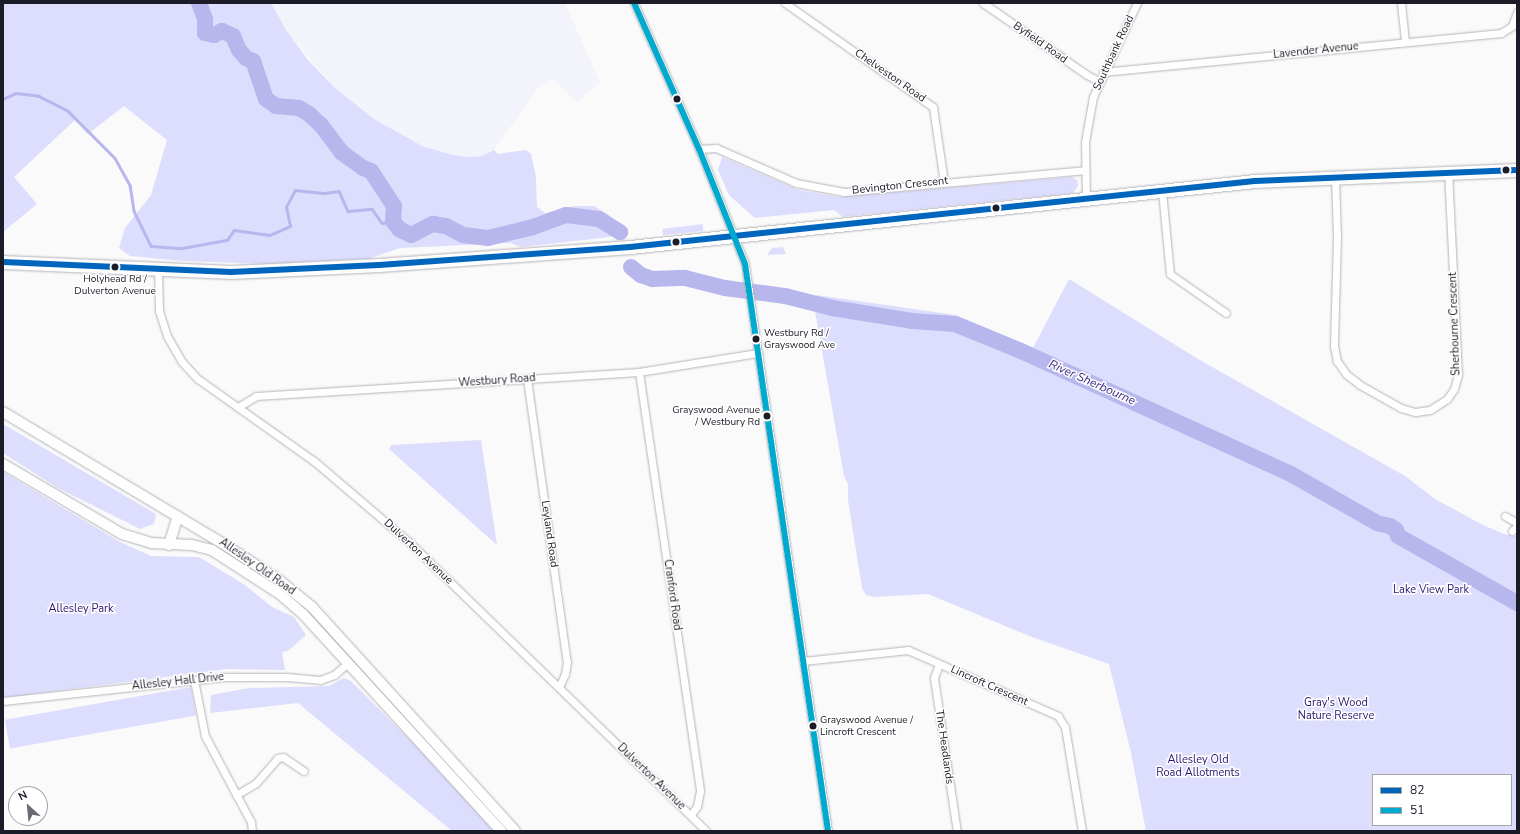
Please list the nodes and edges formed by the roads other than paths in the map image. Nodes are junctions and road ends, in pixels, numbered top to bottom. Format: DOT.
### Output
graph roads {
  1 [pos="634,3"];
  2 [pos="785,3"];
  3 [pos="983,3"];
  4 [pos="1137,3"];
  5 [pos="1402,3"];
  6 [pos="1517,12"];
  7 [pos="1405,42"];
  8 [pos="1103,72"];
  9 [pos="1099,81"];
  10 [pos="699,149"];
  11 [pos="1084,170"];
  12 [pos="1517,170"];
  13 [pos="1448,171"];
  14 [pos="1335,176"];
  15 [pos="944,182"];
  16 [pos="1162,191"];
  17 [pos="1086,198"];
  18 [pos="736,236"];
  19 [pos="3,262"];
  20 [pos="158,270"];
  21 [pos="1226,313"];
  22 [pos="758,353"];
  23 [pos="639,372"];
  24 [pos="527,379"];
  25 [pos="238,407"];
  26 [pos="3,412"];
  27 [pos="3,464"];
  28 [pos="178,516"];
  29 [pos="1505,516"];
  30 [pos="1517,523"];
  31 [pos="169,545"];
  32 [pos="804,661"];
  33 [pos="348,663"];
  34 [pos="938,664"];
  35 [pos="194,680"];
  36 [pos="559,687"];
  37 [pos="3,702"];
  38 [pos="304,771"];
  39 [pos="236,795"];
  40 [pos="492,806"];
  41 [pos="484,813"];
  42 [pos="691,815"];
  43 [pos="252,831"];
  44 [pos="501,831"];
  45 [pos="515,831"];
  46 [pos="706,831"];
  47 [pos="828,831"];
  48 [pos="957,831"];
  49 [pos="1082,831"];
  1 -- 10 [label="street"];
  2 -- 15 [label="street, Chelveston Road"];
  3 -- 9 [label="street, Byfield Road"];
  4 -- 8 [label="street, Southbank Road"];
  5 -- 7 [label="street"];
  6 -- 7 [label="street, Lavender Avenue"];
  7 -- 8 [label="street, Lavender Avenue"];
  8 -- 9 [label="street, Southbank Road"];
  9 -- 11 [label="street, Southbank Road"];
  10 -- 15 [label="street, Bevington Crescent"];
  10 -- 18 [label="street"];
  11 -- 15 [label="street, Bevington Crescent"];
  11 -- 17 [label="street, Southbank Road"];
  12 -- 13 [label="highway"];
  13 -- 14 [label="highway"];
  13 -- 14 [label="street, Sherbourne Crescent"];
  14 -- 16 [label="highway"];
  16 -- 17 [label="highway"];
  16 -- 21 [label="street"];
  17 -- 18 [label="highway"];
  18 -- 20 [label="highway"];
  18 -- 22 [label="street"];
  19 -- 20 [label="highway"];
  20 -- 25 [label="street, Dulverton Avenue"];
  22 -- 23 [label="street, Westbury Road"];
  22 -- 32 [label="street"];
  23 -- 24 [label="street, Westbury Road"];
  23 -- 42 [label="street, Cranford Road"];
  24 -- 25 [label="street, Westbury Road"];
  24 -- 36 [label="street, Leyland Road"];
  25 -- 36 [label="street, Dulverton Avenue"];
  26 -- 28 [label="main road, Allesley Old Road"];
  27 -- 31 [label="main road, Allesley Old Road"];
  28 -- 31 [label="main road"];
  28 -- 40 [label="main road, Allesley Old Road"];
  29 -- 30 [label="street"];
  31 -- 33 [label="main road, Allesley Old Road"];
  32 -- 34 [label="street, Lincroft Crescent"];
  32 -- 47 [label="street"];
  33 -- 35 [label="street, Allesley Hall Drive"];
  33 -- 41 [label="main road, Allesley Old Road"];
  34 -- 48 [label="street, The Headlands"];
  34 -- 49 [label="street, Lincroft Crescent"];
  35 -- 37 [label="street, Allesley Hall Drive"];
  35 -- 39 [label="street"];
  36 -- 42 [label="street, Dulverton Avenue"];
  38 -- 39 [label="street"];
  39 -- 43 [label="street"];
  40 -- 41 [label="main road"];
  40 -- 45 [label="main road, Allesley Old Road"];
  41 -- 44 [label="main road, Allesley Old Road"];
  42 -- 46 [label="street, Dulverton Avenue"];
}
